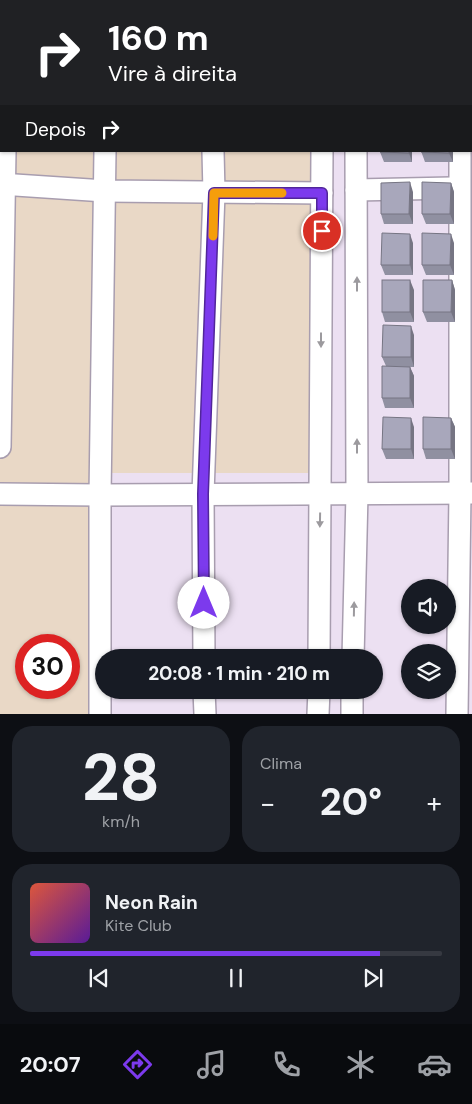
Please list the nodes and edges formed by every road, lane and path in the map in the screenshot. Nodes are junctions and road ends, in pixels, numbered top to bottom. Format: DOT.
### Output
graph roads {
  1 [pos="4,152"];
  2 [pos="105,152"];
  3 [pos="213,152"];
  4 [pos="322,152"];
  5 [pos="356,152"];
  6 [pos="460,152"];
  7 [pos="2,184"];
  8 [pos="466,188"];
  9 [pos="356,190"];
  10 [pos="105,191"];
  11 [pos="214,193"];
  12 [pos="322,193"];
  13 [pos="0,446"];
  14 [pos="466,493"];
  15 [pos="0,494"];
  16 [pos="203,494"];
  17 [pos="320,494"];
  18 [pos="357,494"];
  19 [pos="100,495"];
  20 [pos="204,649"];
  21 [pos="319,649"];
  22 [pos="353,649"];
  23 [pos="204,699"];
  24 [pos="319,699"];
  25 [pos="352,699"];
  26 [pos="100,714"];
  27 [pos="205,714"];
  28 [pos="318,714"];
  29 [pos="352,714"];
  30 [pos="457,714"];
  1 -- 7 [label="street"];
  2 -- 10 [label="street"];
  3 -- 11 [label="street"];
  4 -- 12 [label="street"];
  5 -- 9 [label="street"];
  6 -- 8 [label="street"];
  7 -- 10 [label="street"];
  7 -- 13 [label="street"];
  8 -- 9 [label="street"];
  8 -- 14 [label="street"];
  18 -- 9 [label="street, one-way"];
  10 -- 11 [label="street"];
  10 -- 19 [label="street"];
  11 -- 12 [label="street"];
  11 -- 16 [label="street"];
  12 -- 17 [label="street, one-way"];
  14 -- 18 [label="street"];
  14 -- 30 [label="street"];
  15 -- 19 [label="street"];
  16 -- 17 [label="street"];
  16 -- 19 [label="street"];
  16 -- 20 [label="street"];
  17 -- 18 [label="street"];
  17 -- 21 [label="street, one-way"];
  22 -- 18 [label="street, one-way"];
  19 -- 26 [label="street"];
  23 -- 27 [label="street"];
  24 -- 28 [label="street"];
  25 -- 29 [label="street"];
}
